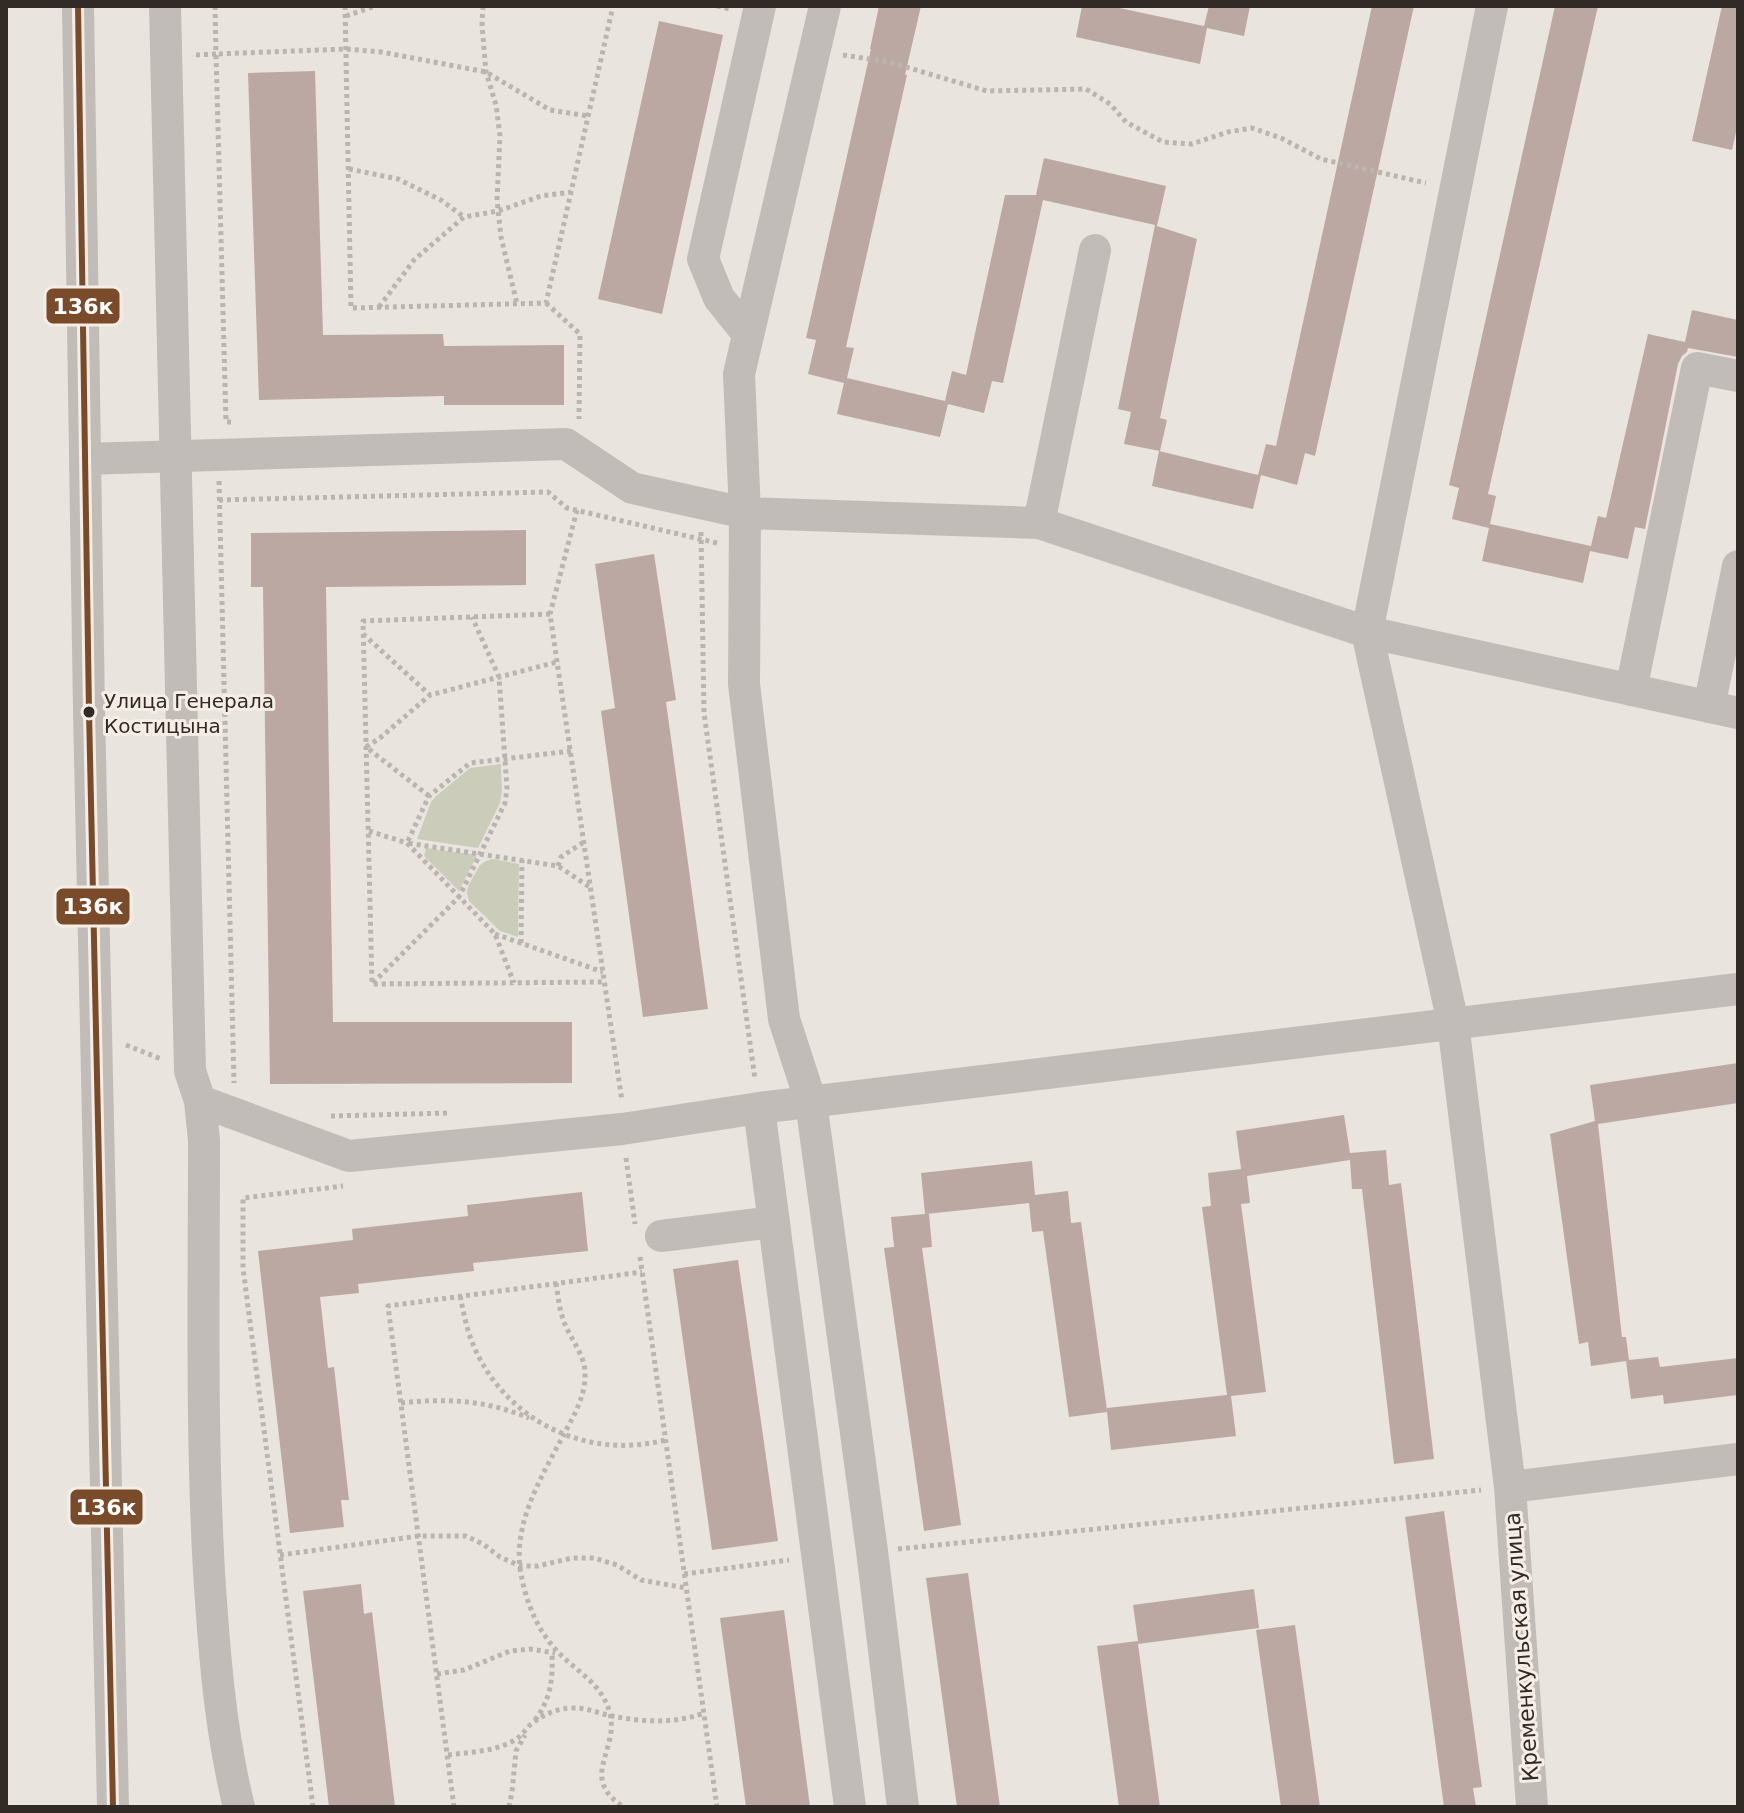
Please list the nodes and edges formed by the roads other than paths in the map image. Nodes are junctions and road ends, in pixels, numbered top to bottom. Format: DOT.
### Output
graph roads {
  1 [pos="78,6"];
  2 [pos="165,6"];
  3 [pos="760,6"];
  4 [pos="825,6"];
  5 [pos="1492,6"];
  6 [pos="1095,250"];
  7 [pos="748,334"];
  8 [pos="1738,376"];
  9 [pos="177,456"];
  10 [pos="85,459"];
  11 [pos="745,513"];
  12 [pos="1039,523"];
  13 [pos="1738,566"];
  14 [pos="1367,632"];
  15 [pos="1631,690"];
  16 [pos="1723,710"];
  17 [pos="1738,989"];
  18 [pos="1453,1023"];
  19 [pos="195,1086"];
  20 [pos="811,1102"];
  21 [pos="759,1108"];
  22 [pos="774,1222"];
  23 [pos="646,1242"];
  24 [pos="1738,1459"];
  25 [pos="1510,1487"];
  26 [pos="113,1807"];
  27 [pos="239,1807"];
  28 [pos="850,1807"];
  29 [pos="903,1807"];
  30 [pos="1532,1807"];
  1 -- 10 [label="street"];
  2 -- 9 [label="street"];
  3 -- 7 [label="street"];
  4 -- 7 [label="street"];
  5 -- 14 [label="street"];
  6 -- 12 [label="street"];
  7 -- 11 [label="street"];
  8 -- 15 [label="street"];
  9 -- 10 [label="street"];
  9 -- 11 [label="street"];
  9 -- 19 [label="street"];
  10 -- 26 [label="street"];
  11 -- 12 [label="street"];
  11 -- 20 [label="street"];
  12 -- 14 [label="street"];
  13 -- 16 [label="street"];
  14 -- 15 [label="street"];
  14 -- 18 [label="street, Кременкульская улица"];
  15 -- 16 [label="street"];
  17 -- 18 [label="street"];
  18 -- 20 [label="street"];
  18 -- 25 [label="street, Кременкульская улица"];
  19 -- 21 [label="street"];
  19 -- 27 [label="street"];
  20 -- 21 [label="street"];
  20 -- 29 [label="street"];
  21 -- 22 [label="street"];
  22 -- 23 [label="street"];
  22 -- 28 [label="street"];
  24 -- 25 [label="street"];
  25 -- 30 [label="street, Кременкульская улица"];
}
